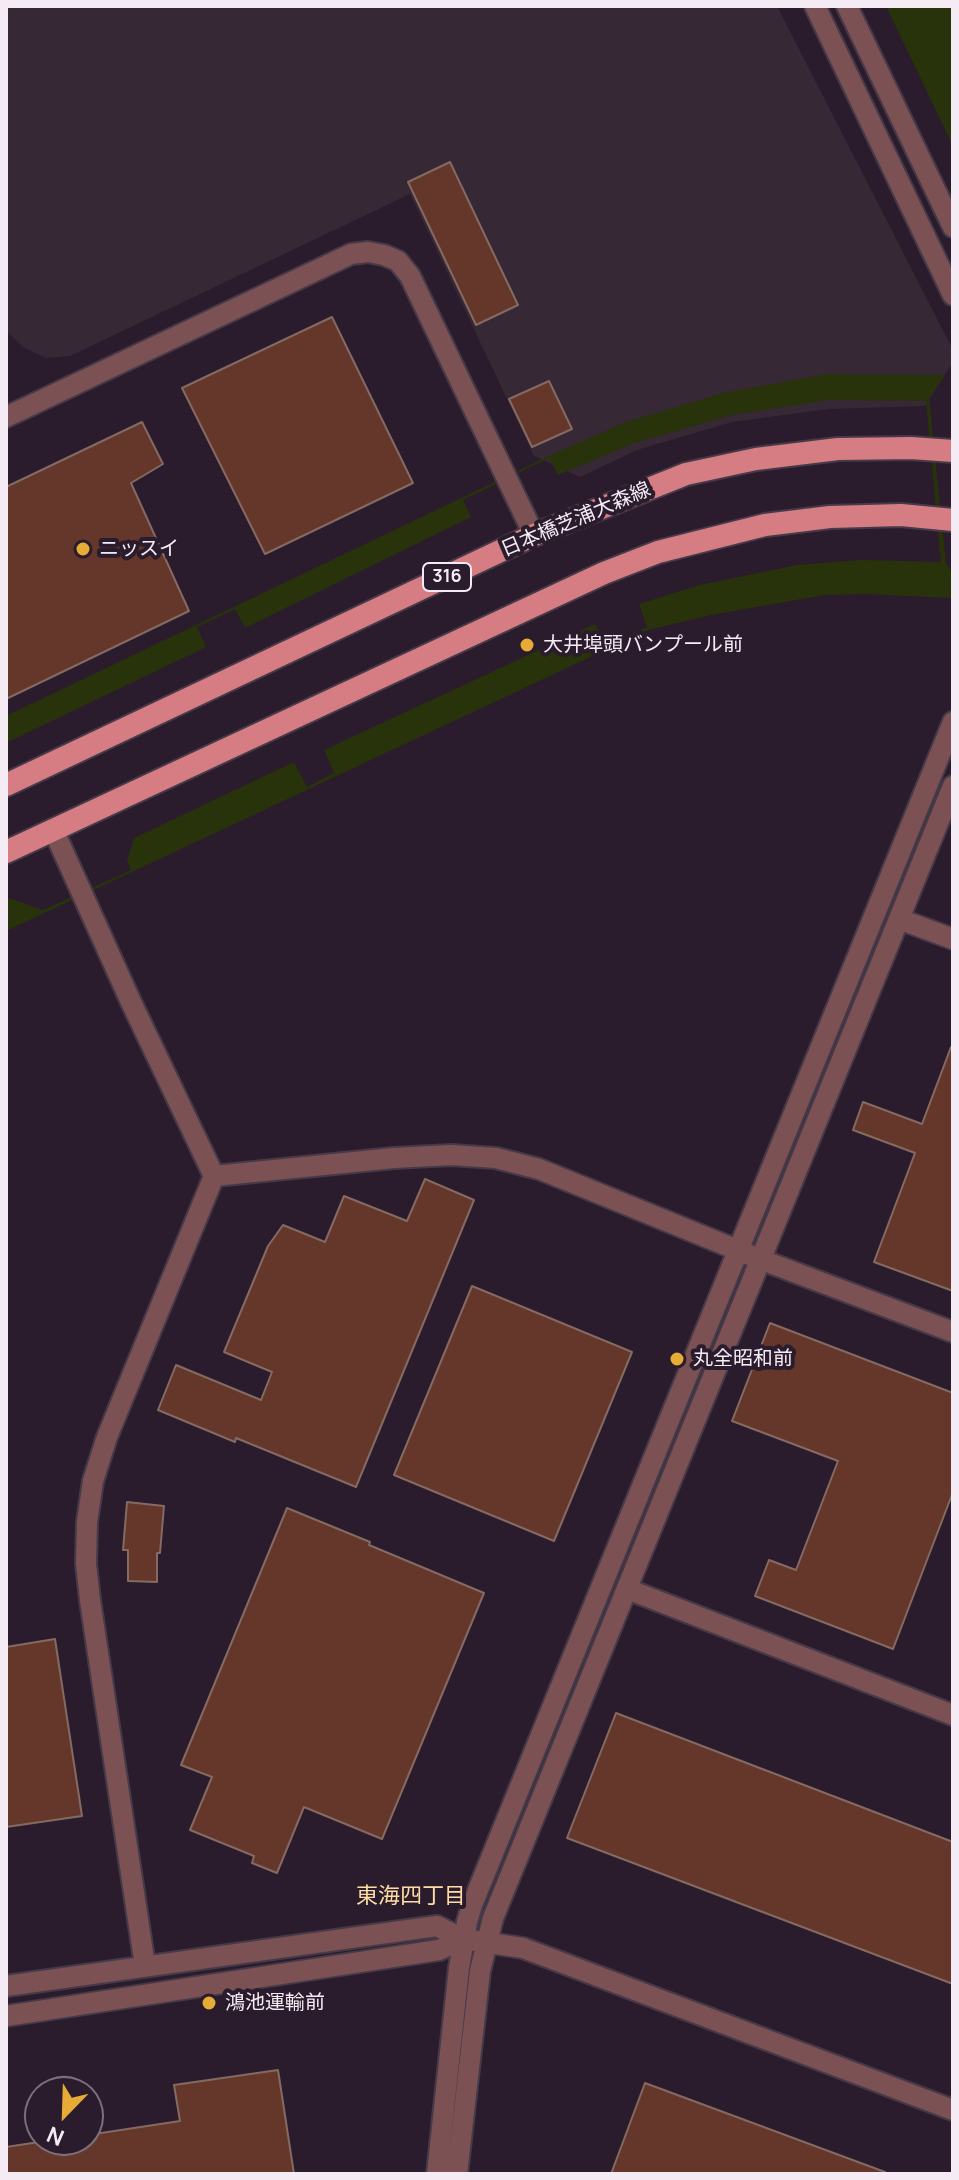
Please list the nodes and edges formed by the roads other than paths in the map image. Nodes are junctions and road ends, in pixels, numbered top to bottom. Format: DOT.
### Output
graph roads {
  1 [pos="815,6"];
  2 [pos="847,6"];
  3 [pos="953,227"];
  4 [pos="953,295"];
  5 [pos="6,417"];
  6 [pos="953,451"];
  7 [pos="953,520"];
  8 [pos="534,535"];
  9 [pos="953,722"];
  10 [pos="6,785"];
  11 [pos="953,786"];
  12 [pos="53,829"];
  13 [pos="6,852"];
  14 [pos="899,919"];
  15 [pos="953,939"];
  16 [pos="214,1176"];
  17 [pos="738,1250"];
  18 [pos="762,1260"];
  19 [pos="953,1332"];
  20 [pos="627,1589"];
  21 [pos="953,1715"];
  22 [pos="463,1939"];
  23 [pos="486,1942"];
  24 [pos="145,1966"];
  25 [pos="6,1986"];
  26 [pos="6,2016"];
  27 [pos="953,2110"];
  28 [pos="437,2174"];
  29 [pos="457,2174"];
  1 -- 4 [label="street"];
  2 -- 3 [label="street"];
  5 -- 8 [label="street"];
  6 -- 8 [label="main road, 日本橋芝浦大森線 / 316"];
  7 -- 12 [label="main road"];
  8 -- 10 [label="main road, 日本橋芝浦大森線 / 316"];
  9 -- 17 [label="street"];
  11 -- 14 [label="street"];
  12 -- 13 [label="main road"];
  12 -- 16 [label="street"];
  14 -- 15 [label="street"];
  14 -- 18 [label="street"];
  16 -- 17 [label="street"];
  16 -- 24 [label="street"];
  17 -- 18 [label="street"];
  17 -- 22 [label="street"];
  18 -- 19 [label="street"];
  18 -- 20 [label="street"];
  20 -- 21 [label="street"];
  20 -- 23 [label="street"];
  22 -- 23 [label="street"];
  22 -- 24 [label="street"];
  22 -- 26 [label="street"];
  22 -- 28 [label="street"];
  23 -- 27 [label="street"];
  23 -- 29 [label="street"];
  24 -- 25 [label="street"];
}
